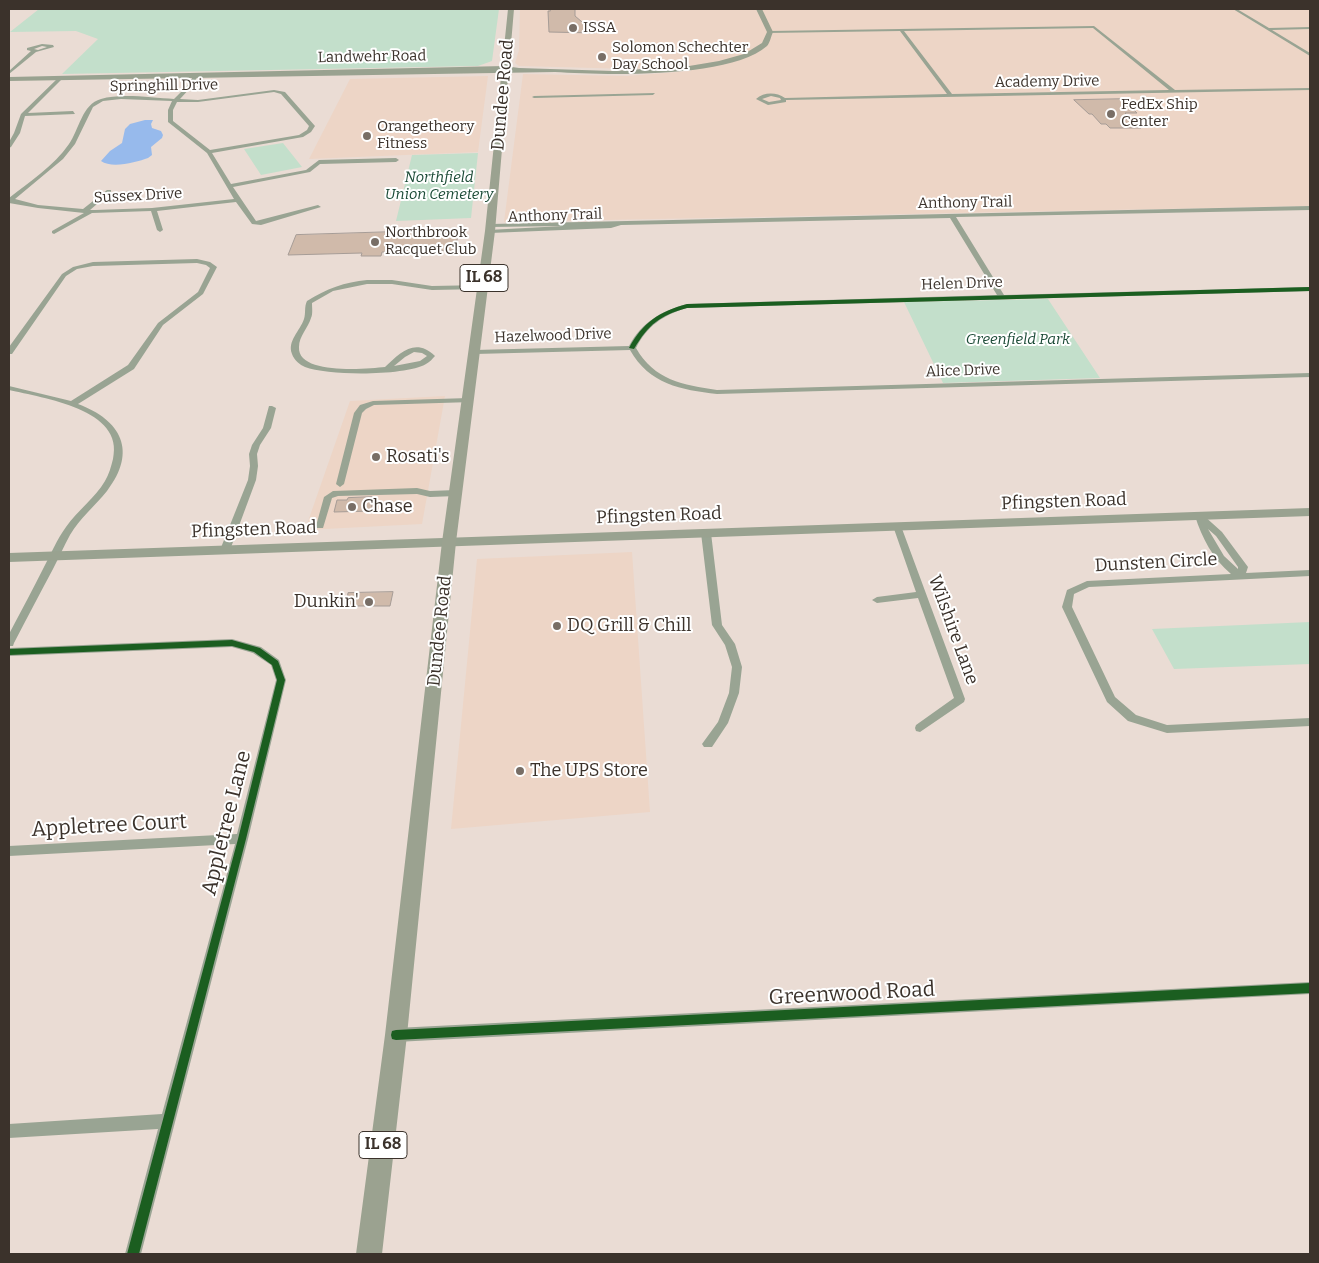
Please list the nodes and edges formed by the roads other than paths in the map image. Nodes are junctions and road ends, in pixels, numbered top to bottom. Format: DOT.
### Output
graph roads {
  1 [pos="510,9"];
  2 [pos="752,9"];
  3 [pos="759,9"];
  4 [pos="1236,9"];
  5 [pos="1310,28"];
  6 [pos="1268,29"];
  7 [pos="901,30"];
  8 [pos="770,32"];
  9 [pos="34,51"];
  10 [pos="1310,55"];
  11 [pos="677,68"];
  12 [pos="505,70"];
  13 [pos="9,73"];
  14 [pos="196,76"];
  15 [pos="60,78"];
  16 [pos="9,79"];
  17 [pos="1310,89"];
  18 [pos="1174,92"];
  19 [pos="653,94"];
  20 [pos="951,96"];
  21 [pos="534,97"];
  22 [pos="784,99"];
  23 [pos="173,101"];
  24 [pos="73,112"];
  25 [pos="23,115"];
  26 [pos="9,146"];
  27 [pos="209,152"];
  28 [pos="396,160"];
  29 [pos="229,186"];
  30 [pos="108,191"];
  31 [pos="238,200"];
  32 [pos="9,201"];
  33 [pos="318,207"];
  34 [pos="1310,208"];
  35 [pos="154,210"];
  36 [pos="87,211"];
  37 [pos="1310,212"];
  38 [pos="954,218"];
  39 [pos="716,223"];
  40 [pos="641,228"];
  41 [pos="491,229"];
  42 [pos="160,230"];
  43 [pos="54,232"];
  44 [pos="483,287"];
  45 [pos="1310,289"];
  46 [pos="1001,296"];
  47 [pos="632,348"];
  48 [pos="9,352"];
  49 [pos="475,352"];
  50 [pos="387,369"];
  51 [pos="1310,375"];
  52 [pos="9,388"];
  53 [pos="469,400"];
  54 [pos="73,403"];
  55 [pos="272,408"];
  56 [pos="340,484"];
  57 [pos="456,493"];
  58 [pos="1310,512"];
  59 [pos="1199,516"];
  60 [pos="320,526"];
  61 [pos="897,526"];
  62 [pos="706,533"];
  63 [pos="449,542"];
  64 [pos="226,550"];
  65 [pos="54,556"];
  66 [pos="9,558"];
  67 [pos="1310,573"];
  68 [pos="1241,576"];
  69 [pos="922,594"];
  70 [pos="877,600"];
  71 [pos="9,643"];
  72 [pos="9,652"];
  73 [pos="1310,722"];
  74 [pos="920,728"];
  75 [pos="708,744"];
  76 [pos="242,839"];
  77 [pos="9,851"];
  78 [pos="1310,988"];
  79 [pos="396,1035"];
  80 [pos="168,1121"];
  81 [pos="9,1130"];
  82 [pos="133,1254"];
  83 [pos="369,1254"];
  1 -- 12 [label="main road, Dundee Road / IL 68"];
  2 -- 11 [label="main road, Landwehr Road"];
  3 -- 8 [label="main road"];
  4 -- 6 [label="street"];
  5 -- 6 [label="street"];
  6 -- 10 [label="street"];
  7 -- 8 [label="street"];
  7 -- 18 [label="street"];
  7 -- 20 [label="street"];
  8 -- 11 [label="main road, Landwehr Road"];
  9 -- 13 [label="street"];
  11 -- 12 [label="main road, Landwehr Road"];
  12 -- 14 [label="main road, Landwehr Road"];
  12 -- 41 [label="main road, Dundee Road / IL 68"];
  14 -- 15 [label="main road, Landwehr Road"];
  14 -- 23 [label="street"];
  15 -- 16 [label="main road, Landwehr Road"];
  15 -- 25 [label="street"];
  17 -- 18 [label="street, Academy Drive"];
  18 -- 20 [label="street, Academy Drive"];
  19 -- 21 [label="street"];
  20 -- 22 [label="street, Academy Drive"];
  23 -- 27 [label="street"];
  23 -- 27 [label="street, Springhill Drive"];
  23 -- 32 [label="street, Springhill Drive"];
  24 -- 25 [label="street"];
  25 -- 26 [label="street"];
  27 -- 29 [label="street"];
  28 -- 29 [label="street"];
  29 -- 31 [label="street"];
  30 -- 36 [label="street"];
  31 -- 33 [label="street"];
  31 -- 35 [label="street, Sussex Drive"];
  32 -- 36 [label="street, Sussex Drive"];
  34 -- 38 [label="street, Anthony Trail"];
  35 -- 36 [label="street, Sussex Drive"];
  35 -- 42 [label="street"];
  36 -- 43 [label="street"];
  37 -- 38 [label="street, Anthony Trail"];
  38 -- 39 [label="street, Anthony Trail"];
  38 -- 46 [label="street"];
  39 -- 40 [label="street, Anthony Trail"];
  39 -- 41 [label="street, Anthony Trail"];
  41 -- 44 [label="main road, Dundee Road / IL 68"];
  44 -- 49 [label="main road, Dundee Road / IL 68"];
  44 -- 50 [label="street"];
  45 -- 46 [label="street, Helen Drive"];
  46 -- 47 [label="street, Helen Drive"];
  47 -- 49 [label="street, Hazelwood Drive"];
  47 -- 51 [label="street, Alice Drive"];
  48 -- 54 [label="street"];
  49 -- 53 [label="main road, Dundee Road / IL 68"];
  50 -- 50 [label="street"];
  52 -- 54 [label="street"];
  53 -- 56 [label="street"];
  53 -- 57 [label="main road, Dundee Road / IL 68"];
  54 -- 65 [label="street"];
  55 -- 64 [label="street"];
  57 -- 60 [label="street"];
  57 -- 63 [label="main road, Dundee Road / IL 68"];
  58 -- 59 [label="main road, Pfingsten Road"];
  59 -- 61 [label="main road, Pfingsten Road"];
  59 -- 68 [label="street, Dunsten Circle"];
  61 -- 62 [label="main road, Pfingsten Road"];
  61 -- 69 [label="street, Wilshire Lane"];
  62 -- 63 [label="main road, Pfingsten Road"];
  62 -- 75 [label="street"];
  63 -- 64 [label="main road, Pfingsten Road"];
  63 -- 79 [label="main road, Dundee Road / IL 68"];
  64 -- 65 [label="main road, Pfingsten Road"];
  65 -- 66 [label="main road, Pfingsten Road"];
  65 -- 71 [label="street"];
  67 -- 68 [label="street, Dunsten Circle"];
  68 -- 73 [label="street, Dunsten Circle"];
  69 -- 70 [label="street"];
  69 -- 74 [label="street, Wilshire Lane"];
  72 -- 76 [label="street, Appletree Lane"];
  76 -- 77 [label="street, Appletree Court"];
  76 -- 80 [label="street, Appletree Lane"];
  78 -- 79 [label="street, Greenwood Road"];
  79 -- 83 [label="main road, Dundee Road / IL 68"];
  80 -- 81 [label="street"];
  80 -- 82 [label="street, Appletree Lane"];
}
